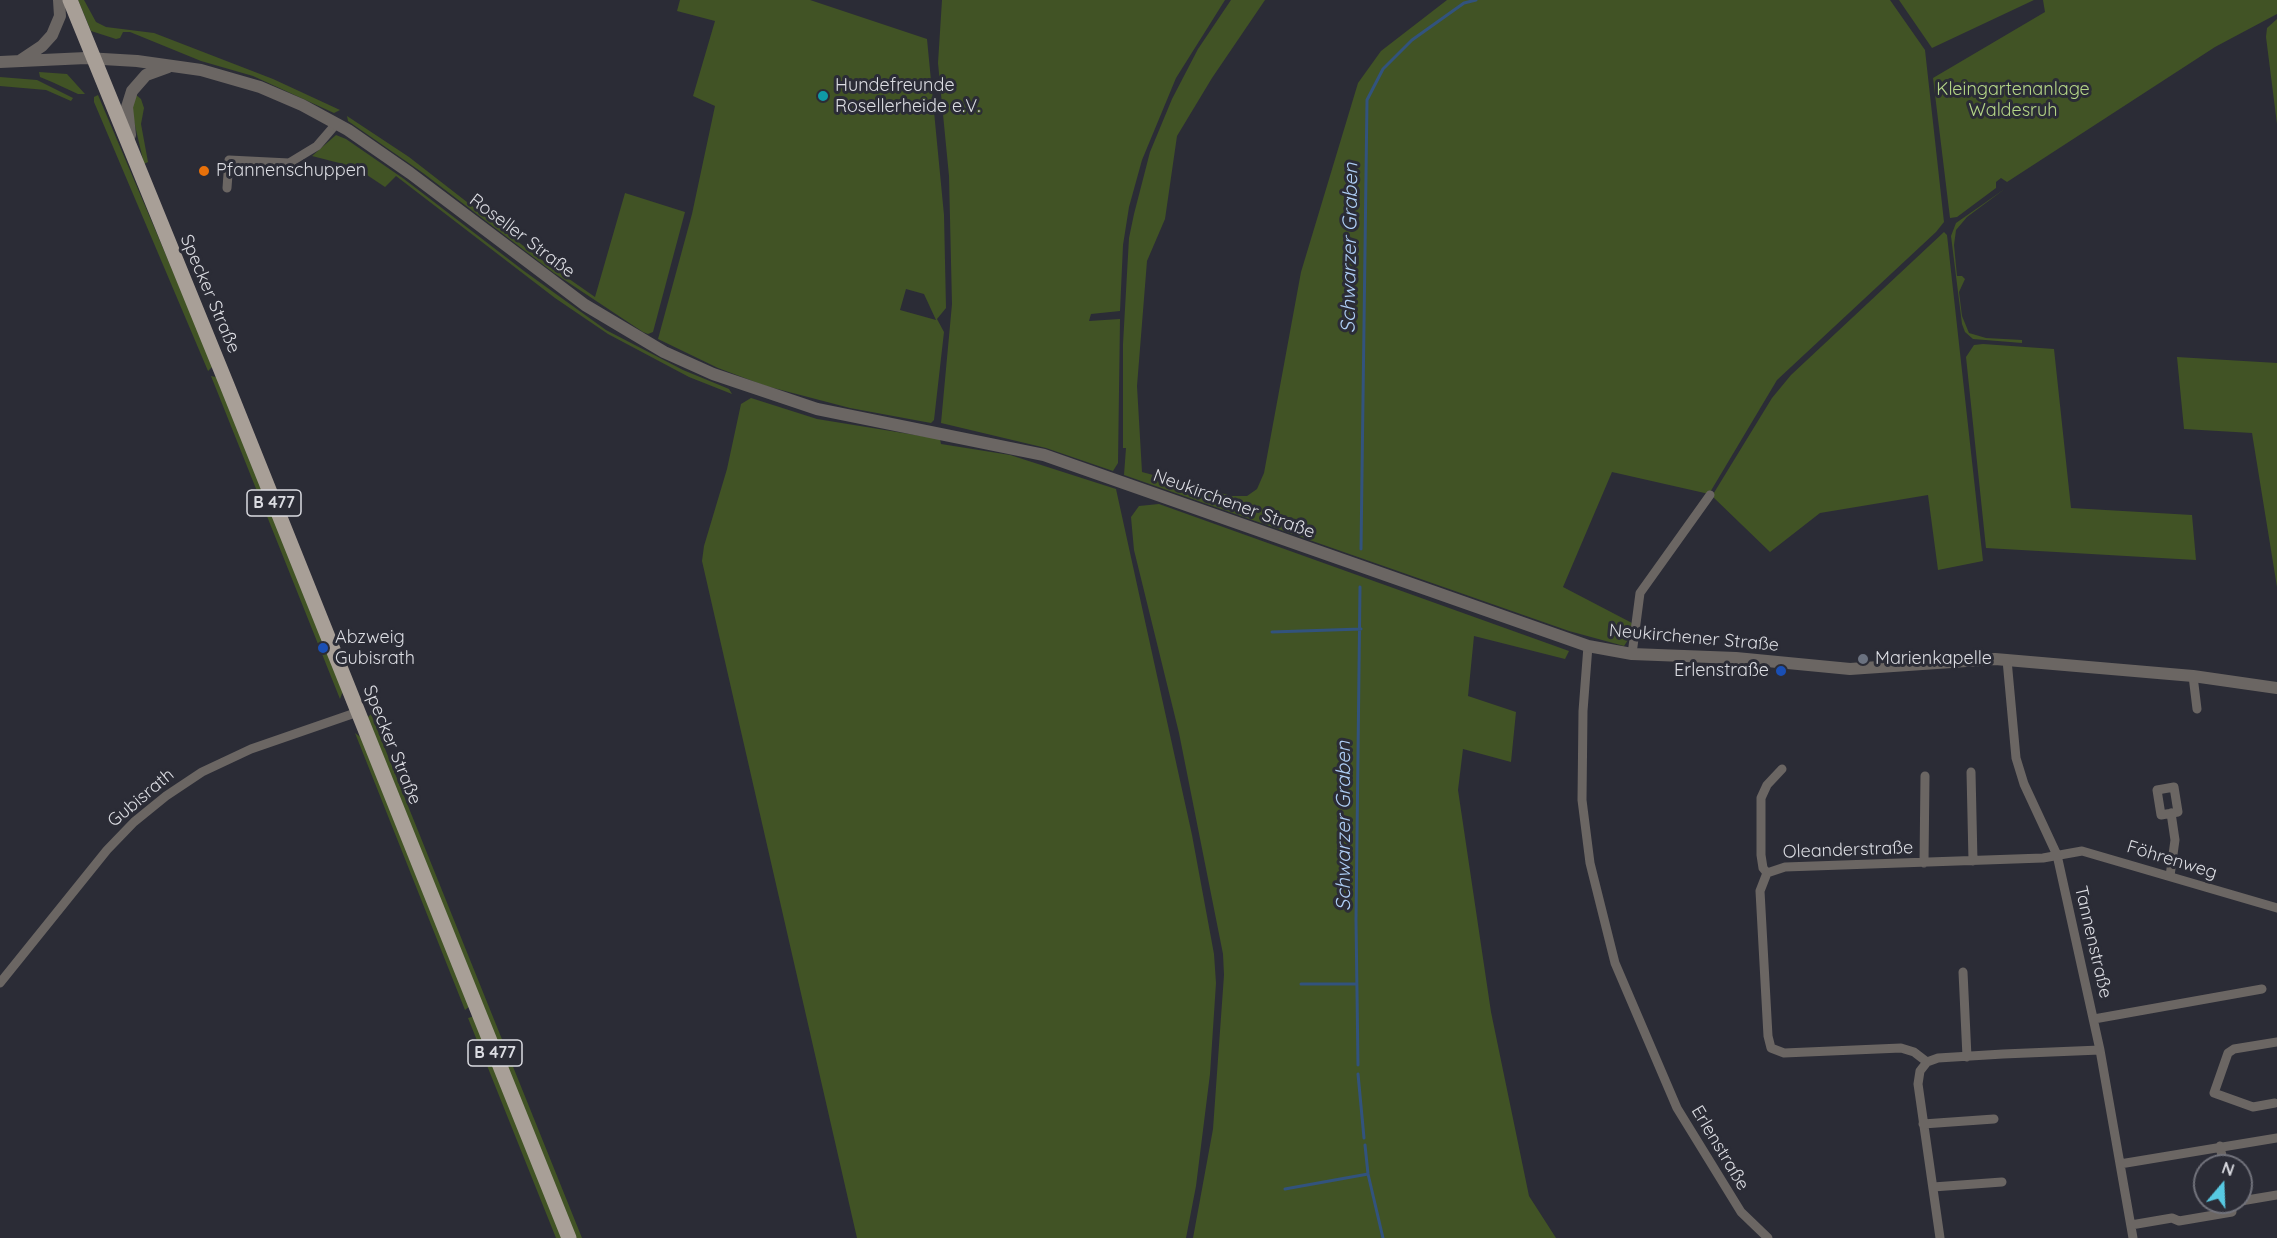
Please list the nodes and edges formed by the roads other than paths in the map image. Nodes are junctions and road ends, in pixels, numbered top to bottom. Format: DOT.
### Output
graph roads {
  1 [pos="59,0"];
  2 [pos="70,0"];
  3 [pos="93,58"];
  4 [pos="20,61"];
  5 [pos="0,62"];
  6 [pos="175,66"];
  7 [pos="336,123"];
  8 [pos="136,166"];
  9 [pos="227,188"];
  10 [pos="1030,452"];
  11 [pos="1710,495"];
  12 [pos="1588,646"];
  13 [pos="1632,654"];
  14 [pos="2007,660"];
  15 [pos="2193,676"];
  16 [pos="2277,688"];
  17 [pos="2197,709"];
  18 [pos="358,712"];
  19 [pos="1782,769"];
  20 [pos="1971,772"];
  21 [pos="1925,776"];
  22 [pos="2171,813"];
  23 [pos="2057,855"];
  24 [pos="1973,861"];
  25 [pos="1924,863"];
  26 [pos="1770,872"];
  27 [pos="2170,876"];
  28 [pos="2277,908"];
  29 [pos="1963,972"];
  30 [pos="0,983"];
  31 [pos="2262,990"];
  32 [pos="2094,1019"];
  33 [pos="2277,1042"];
  34 [pos="2100,1050"];
  35 [pos="1967,1057"];
  36 [pos="1927,1062"];
  37 [pos="2275,1103"];
  38 [pos="1994,1119"];
  39 [pos="1923,1124"];
  40 [pos="2277,1138"];
  41 [pos="2220,1146"];
  42 [pos="2222,1154"];
  43 [pos="2120,1164"];
  44 [pos="2002,1182"];
  45 [pos="1933,1187"];
  46 [pos="2277,1195"];
  47 [pos="2253,1198"];
  48 [pos="2220,1214"];
  49 [pos="2131,1225"];
  50 [pos="569,1238"];
  51 [pos="1768,1238"];
  52 [pos="1940,1238"];
  53 [pos="2133,1238"];
  1 -- 4 [label="street"];
  2 -- 3 [label="main road, Specker Straße / B 477"];
  3 -- 4 [label="street, Roseller Straße"];
  3 -- 6 [label="street, Roseller Straße"];
  3 -- 8 [label="main road, Specker Straße / B 477"];
  4 -- 5 [label="street, Roseller Straße"];
  6 -- 7 [label="street, Roseller Straße"];
  6 -- 8 [label="street"];
  7 -- 9 [label="street"];
  7 -- 10 [label="street, Roseller Straße"];
  8 -- 18 [label="main road, Specker Straße / B 477"];
  10 -- 12 [label="street, Neukirchener Straße"];
  11 -- 13 [label="street"];
  12 -- 13 [label="street, Neukirchener Straße"];
  12 -- 51 [label="street, Erlenstraße"];
  13 -- 14 [label="street, Neukirchener Straße"];
  14 -- 15 [label="street, Neukirchener Straße"];
  14 -- 23 [label="street, Tannenstraße"];
  15 -- 16 [label="street, Neukirchener Straße"];
  15 -- 17 [label="street"];
  18 -- 30 [label="street, Gubisrath"];
  18 -- 50 [label="main road, Specker Straße / B 477"];
  19 -- 26 [label="street"];
  20 -- 24 [label="street"];
  21 -- 25 [label="street, Oleanderstraße"];
  22 -- 27 [label="street"];
  23 -- 24 [label="street, Oleanderstraße"];
  23 -- 27 [label="street, Föhrenweg"];
  23 -- 32 [label="street, Tannenstraße"];
  24 -- 25 [label="street, Oleanderstraße"];
  25 -- 26 [label="street, Oleanderstraße"];
  26 -- 36 [label="street"];
  27 -- 28 [label="street, Föhrenweg"];
  29 -- 35 [label="street"];
  31 -- 32 [label="street"];
  32 -- 34 [label="street, Tannenstraße"];
  33 -- 37 [label="street"];
  34 -- 35 [label="street"];
  34 -- 43 [label="street, Tannenstraße"];
  35 -- 36 [label="street"];
  36 -- 39 [label="street"];
  38 -- 39 [label="street"];
  39 -- 45 [label="street"];
  40 -- 41 [label="street"];
  41 -- 42 [label="street"];
  41 -- 43 [label="street"];
  43 -- 49 [label="street, Tannenstraße"];
  44 -- 45 [label="street"];
  45 -- 52 [label="street"];
  46 -- 47 [label="street"];
  48 -- 49 [label="street"];
  49 -- 53 [label="street, Tannenstraße"];
}
